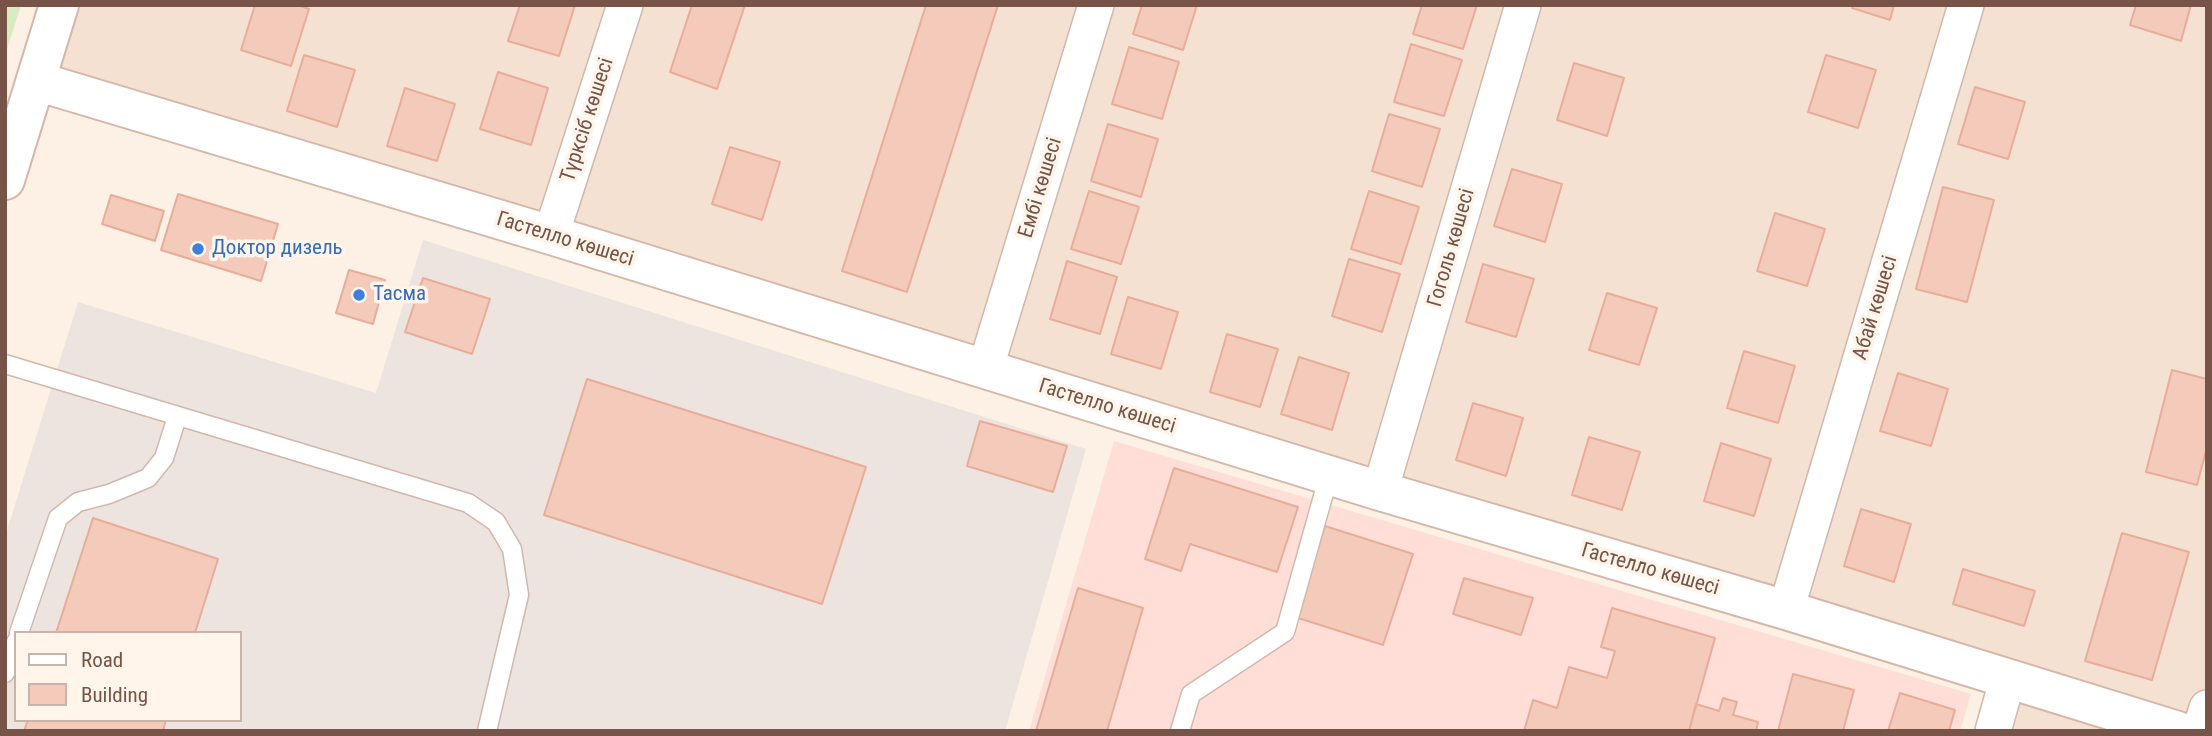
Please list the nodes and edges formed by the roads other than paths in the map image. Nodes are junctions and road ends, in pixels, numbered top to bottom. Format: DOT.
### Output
graph roads {
  1 [pos="60,5"];
  2 [pos="625,5"];
  3 [pos="1096,5"];
  4 [pos="1522,5"];
  5 [pos="1966,5"];
  6 [pos="36,81"];
  7 [pos="5,180"];
  8 [pos="551,235"];
  9 [pos="5,365"];
  10 [pos="985,370"];
  11 [pos="177,417"];
  12 [pos="1329,475"];
  13 [pos="1380,491"];
  14 [pos="1786,610"];
  15 [pos="20,631"];
  16 [pos="14,648"];
  17 [pos="5,673"];
  18 [pos="2008,678"];
  19 [pos="2207,708"];
  20 [pos="487,731"];
  21 [pos="1180,731"];
  22 [pos="1993,731"];
  23 [pos="2178,731"];
  24 [pos="2200,731"];
  1 -- 6 [label="street"];
  2 -- 8 [label="street, Түрксіб көшесі"];
  3 -- 10 [label="street, Ембі көшесі"];
  4 -- 13 [label="street, Гоголь көшесі"];
  5 -- 14 [label="street, Абай көшесі"];
  6 -- 7 [label="street"];
  6 -- 8 [label="street, Гастелло көшесі"];
  8 -- 10 [label="street, Гастелло көшесі"];
  9 -- 11 [label="lane"];
  10 -- 12 [label="street, Гастелло көшесі"];
  11 -- 15 [label="lane"];
  11 -- 20 [label="lane"];
  12 -- 13 [label="street, Гастелло көшесі"];
  12 -- 21 [label="lane"];
  13 -- 14 [label="street, Гастелло көшесі"];
  14 -- 18 [label="street, Гастелло көшесі"];
  16 -- 17 [label="lane"];
  18 -- 22 [label="street"];
  18 -- 23 [label="street, Гастелло көшесі"];
  19 -- 24 [label="street"];
}
